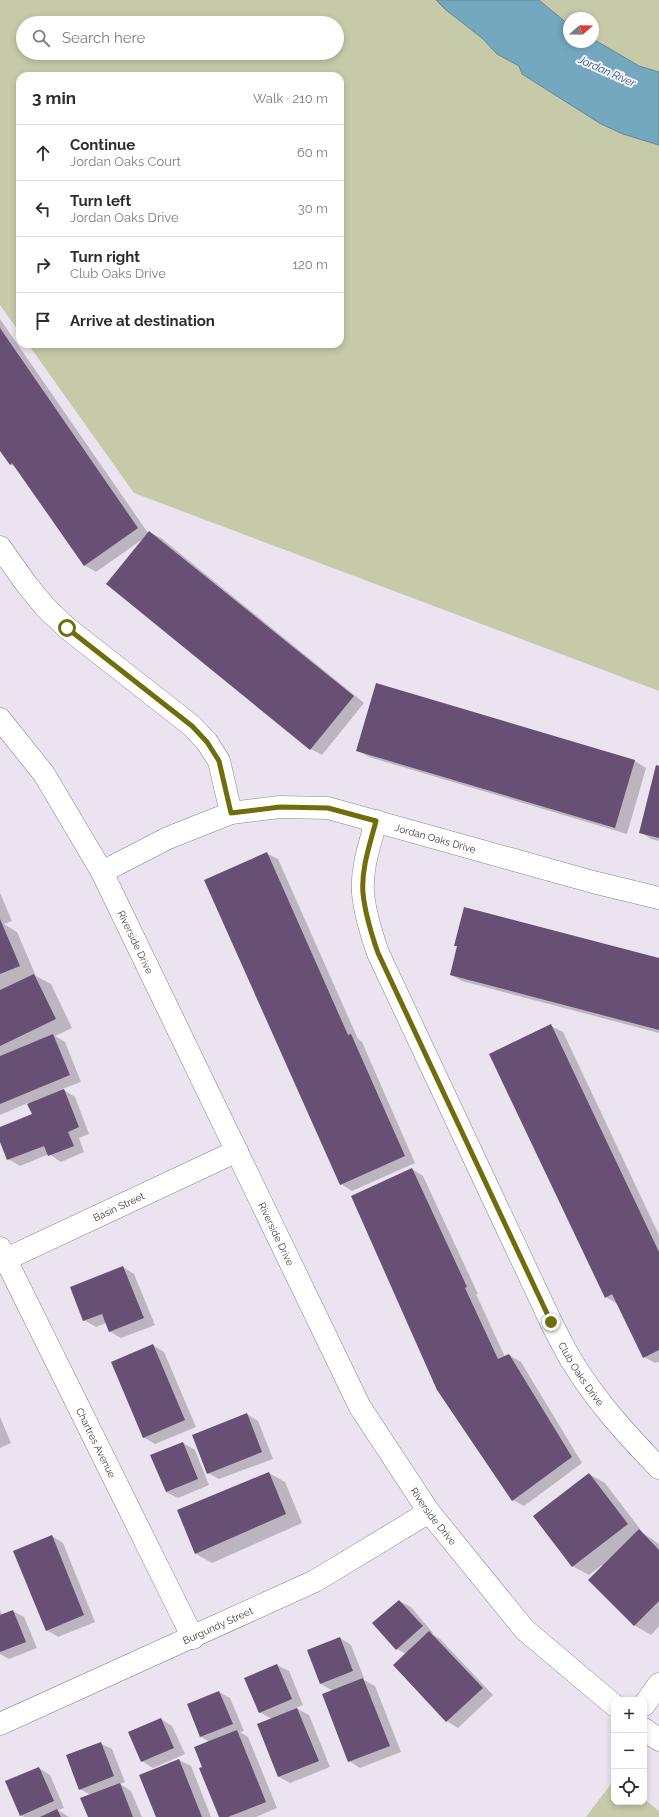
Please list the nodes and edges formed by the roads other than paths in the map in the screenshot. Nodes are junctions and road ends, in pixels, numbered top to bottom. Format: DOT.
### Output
graph roads {
  1 [pos="0,547"];
  2 [pos="0,719"];
  3 [pos="231,813"];
  4 [pos="376,821"];
  5 [pos="102,872"];
  6 [pos="659,898"];
  7 [pos="237,1151"];
  8 [pos="2,1257"];
  9 [pos="659,1468"];
  10 [pos="429,1512"];
  11 [pos="193,1638"];
  12 [pos="659,1684"];
  13 [pos="647,1701"];
  14 [pos="611,1702"];
  15 [pos="0,1724"];
  16 [pos="647,1731"];
  17 [pos="659,1740"];
  1 -- 3 [label="street"];
  2 -- 5 [label="street, Riverside Drive"];
  3 -- 4 [label="street, Jordan Oaks Drive"];
  3 -- 5 [label="street, Jordan Oaks Drive"];
  4 -- 6 [label="street, Jordan Oaks Drive"];
  4 -- 9 [label="street, Club Oaks Drive"];
  5 -- 7 [label="street, Riverside Drive"];
  7 -- 8 [label="street, Basin Street"];
  7 -- 10 [label="street, Riverside Drive"];
  8 -- 11 [label="street, Chartres Avenue"];
  10 -- 11 [label="street, Burgundy Street"];
  10 -- 14 [label="street, Riverside Drive"];
  11 -- 15 [label="street, Burgundy Street"];
  12 -- 13 [label="street"];
  16 -- 17 [label="street"];
}
